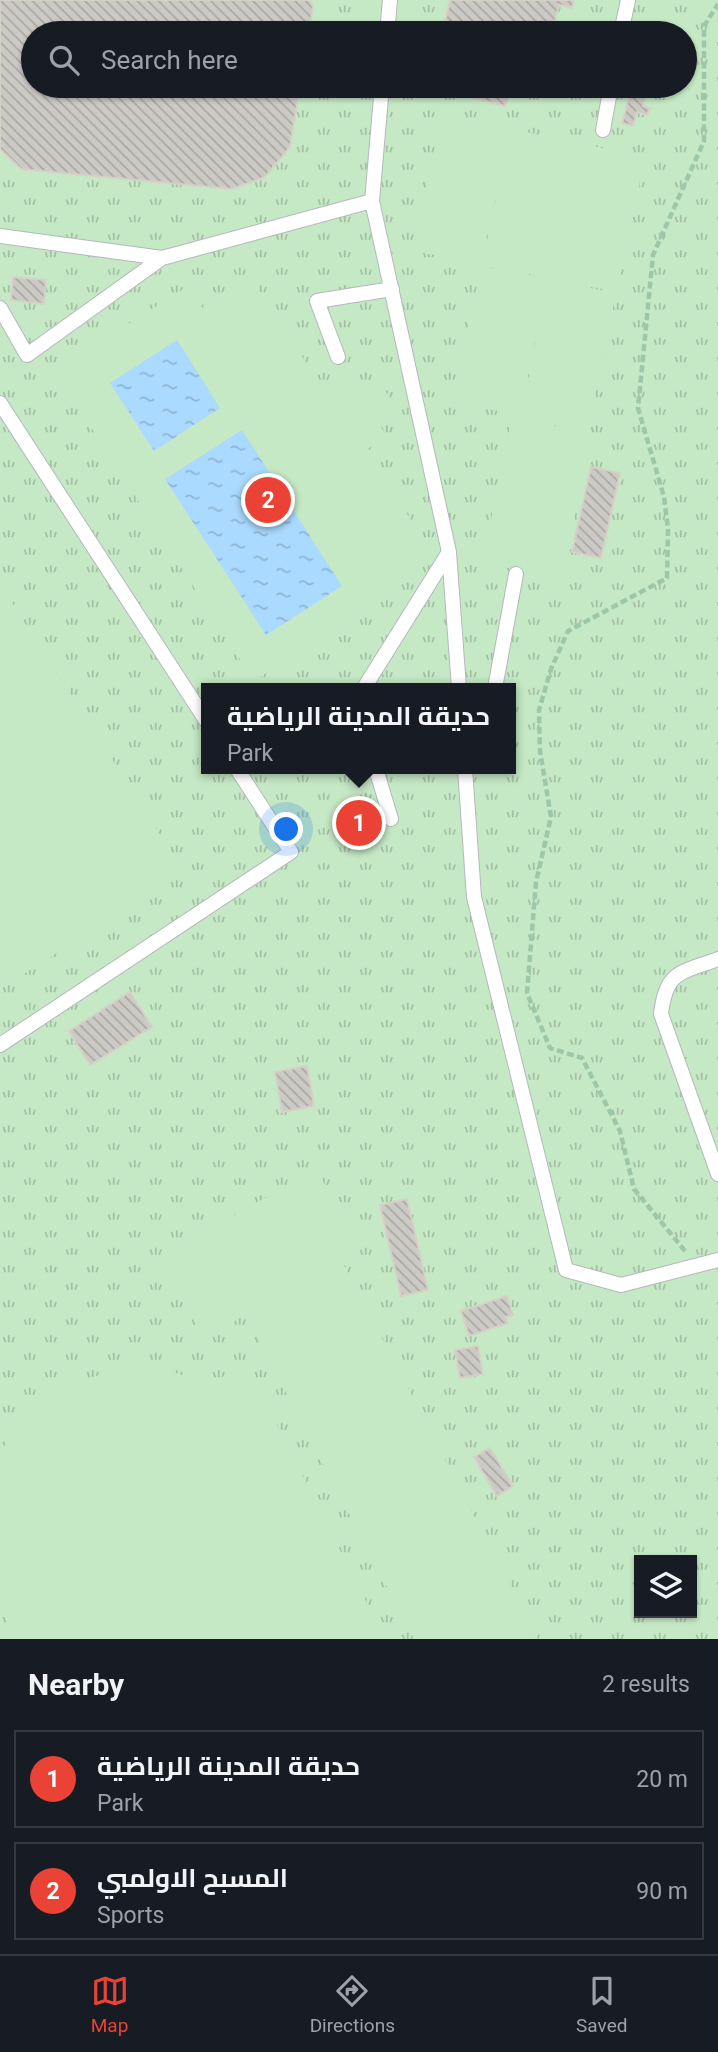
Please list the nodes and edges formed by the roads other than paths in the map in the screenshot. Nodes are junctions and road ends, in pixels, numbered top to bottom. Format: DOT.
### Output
graph roads {
  1 [pos="390,0"];
  2 [pos="628,0"];
  3 [pos="388,21"];
  4 [pos="624,21"];
  5 [pos="381,98"];
  6 [pos="609,98"];
  7 [pos="603,130"];
  8 [pos="372,201"];
  9 [pos="0,236"];
  10 [pos="162,258"];
  11 [pos="392,289"];
  12 [pos="0,308"];
  13 [pos="338,357"];
  14 [pos="0,403"];
  15 [pos="449,552"];
  16 [pos="516,574"];
  17 [pos="367,683"];
  18 [pos="459,683"];
  19 [pos="496,683"];
  20 [pos="201,713"];
  21 [pos="240,774"];
  22 [pos="378,774"];
  23 [pos="465,774"];
  24 [pos="391,819"];
  25 [pos="718,959"];
  26 [pos="0,1045"];
  27 [pos="718,1174"];
  28 [pos="718,1260"];
  1 -- 3 [label="lane"];
  2 -- 4 [label="lane"];
  5 -- 8 [label="lane"];
  6 -- 7 [label="lane"];
  8 -- 10 [label="lane"];
  8 -- 11 [label="lane"];
  9 -- 10 [label="lane"];
  10 -- 12 [label="lane"];
  11 -- 13 [label="lane"];
  11 -- 15 [label="lane"];
  14 -- 20 [label="lane"];
  15 -- 17 [label="lane"];
  15 -- 18 [label="lane"];
  16 -- 19 [label="lane"];
  21 -- 26 [label="lane"];
  22 -- 24 [label="lane"];
  23 -- 28 [label="lane"];
  25 -- 27 [label="lane"];
}
